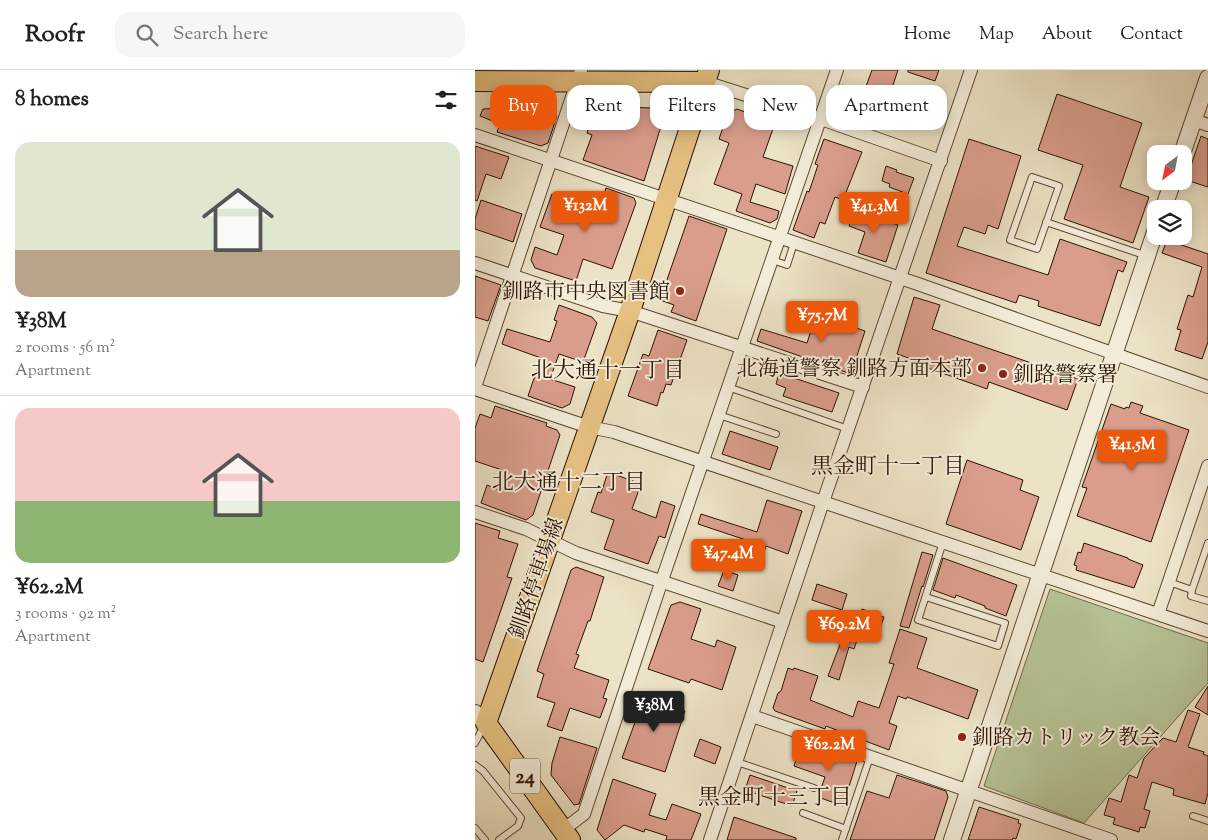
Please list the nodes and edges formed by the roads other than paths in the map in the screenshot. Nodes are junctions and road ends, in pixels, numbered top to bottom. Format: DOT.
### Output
graph roads {
  1 [pos="837,70"];
  2 [pos="971,70"];
  3 [pos="579,76"];
  4 [pos="707,76"];
  5 [pos="1208,78"];
  6 [pos="475,81"];
  7 [pos="821,119"];
  8 [pos="1201,123"];
  9 [pos="475,135"];
  10 [pos="1188,145"];
  11 [pos="551,161"];
  12 [pos="941,161"];
  13 [pos="667,200"];
  14 [pos="1046,222"];
  15 [pos="780,239"];
  16 [pos="793,243"];
  17 [pos="1151,245"];
  18 [pos="1147,256"];
  19 [pos="772,260"];
  20 [pos="475,262"];
  21 [pos="514,275"];
  22 [pos="900,278"];
  23 [pos="630,311"];
  24 [pos="742,348"];
  25 [pos="1115,352"];
  26 [pos="1208,386"];
  27 [pos="728,387"];
  28 [pos="863,387"];
  29 [pos="475,388"];
  30 [pos="719,415"];
  31 [pos="589,427"];
  32 [pos="848,429"];
  33 [pos="776,434"];
  34 [pos="703,462"];
  35 [pos="1208,466"];
  36 [pos="823,502"];
  37 [pos="475,512"];
  38 [pos="549,541"];
  39 [pos="943,542"];
  40 [pos="1208,543"];
  41 [pos="1040,575"];
  42 [pos="661,582"];
  43 [pos="1169,582"];
  44 [pos="1192,590"];
  45 [pos="926,597"];
  46 [pos="1208,601"];
  47 [pos="1158,614"];
  48 [pos="783,622"];
  49 [pos="1208,630"];
  50 [pos="752,716"];
  51 [pos="481,718"];
  52 [pos="475,743"];
  53 [pos="870,757"];
  54 [pos="737,762"];
  55 [pos="475,765"];
  56 [pos="814,788"];
  57 [pos="968,791"];
  58 [pos="803,814"];
  59 [pos="1193,816"];
  60 [pos="1208,821"];
  61 [pos="475,828"];
  62 [pos="846,829"];
  63 [pos="567,835"];
  64 [pos="485,840"];
  65 [pos="499,840"];
  66 [pos="710,840"];
  67 [pos="843,840"];
  68 [pos="951,840"];
  69 [pos="1111,840"];
  1 -- 7 [label="street"];
  2 -- 12 [label="street"];
  3 -- 4 [label="main road"];
  3 -- 6 [label="main road"];
  3 -- 11 [label="street"];
  4 -- 7 [label="street"];
  4 -- 13 [label="main road, 釧路停車場線"];
  5 -- 8 [label="street"];
  7 -- 12 [label="street"];
  7 -- 15 [label="street"];
  8 -- 10 [label="street"];
  9 -- 11 [label="street"];
  11 -- 13 [label="street"];
  11 -- 21 [label="street"];
  12 -- 22 [label="street"];
  13 -- 15 [label="street"];
  13 -- 23 [label="main road, 釧路停車場線"];
  14 -- 14 [label="lane"];
  14 -- 18 [label="lane"];
  15 -- 16 [label="street"];
  15 -- 19 [label="street"];
  16 -- 19 [label="lane"];
  16 -- 22 [label="street"];
  17 -- 18 [label="street"];
  18 -- 25 [label="street"];
  19 -- 24 [label="street"];
  20 -- 21 [label="street"];
  21 -- 23 [label="street"];
  21 -- 29 [label="street"];
  22 -- 25 [label="street"];
  22 -- 28 [label="street"];
  23 -- 24 [label="street"];
  23 -- 31 [label="main road, 釧路停車場線"];
  24 -- 27 [label="street"];
  24 -- 28 [label="street"];
  25 -- 26 [label="street"];
  25 -- 41 [label="street"];
  27 -- 30 [label="street"];
  27 -- 32 [label="lane"];
  28 -- 32 [label="street"];
  29 -- 31 [label="street"];
  30 -- 33 [label="lane"];
  30 -- 34 [label="street"];
  31 -- 34 [label="street"];
  31 -- 38 [label="main road, 釧路停車場線"];
  32 -- 36 [label="street"];
  34 -- 36 [label="street"];
  34 -- 42 [label="street"];
  35 -- 43 [label="street"];
  36 -- 39 [label="street"];
  36 -- 48 [label="street"];
  37 -- 38 [label="street"];
  38 -- 42 [label="street"];
  38 -- 51 [label="main road, 釧路停車場線"];
  39 -- 41 [label="street"];
  39 -- 45 [label="lane"];
  40 -- 44 [label="lane"];
  41 -- 47 [label="street"];
  41 -- 57 [label="street"];
  42 -- 48 [label="street"];
  42 -- 63 [label="street"];
  43 -- 44 [label="lane"];
  43 -- 47 [label="street"];
  44 -- 46 [label="lane"];
  45 -- 45 [label="lane"];
  47 -- 49 [label="street"];
  48 -- 50 [label="street"];
  50 -- 53 [label="street"];
  50 -- 54 [label="street"];
  51 -- 52 [label="lane"];
  51 -- 63 [label="main road, 24"];
  53 -- 57 [label="street"];
  53 -- 62 [label="lane"];
  54 -- 56 [label="lane"];
  54 -- 66 [label="street"];
  55 -- 65 [label="lane"];
  57 -- 68 [label="street"];
  57 -- 69 [label="street"];
  58 -- 62 [label="lane"];
  59 -- 60 [label="lane"];
  61 -- 64 [label="lane"];
  62 -- 67 [label="lane"];
}
